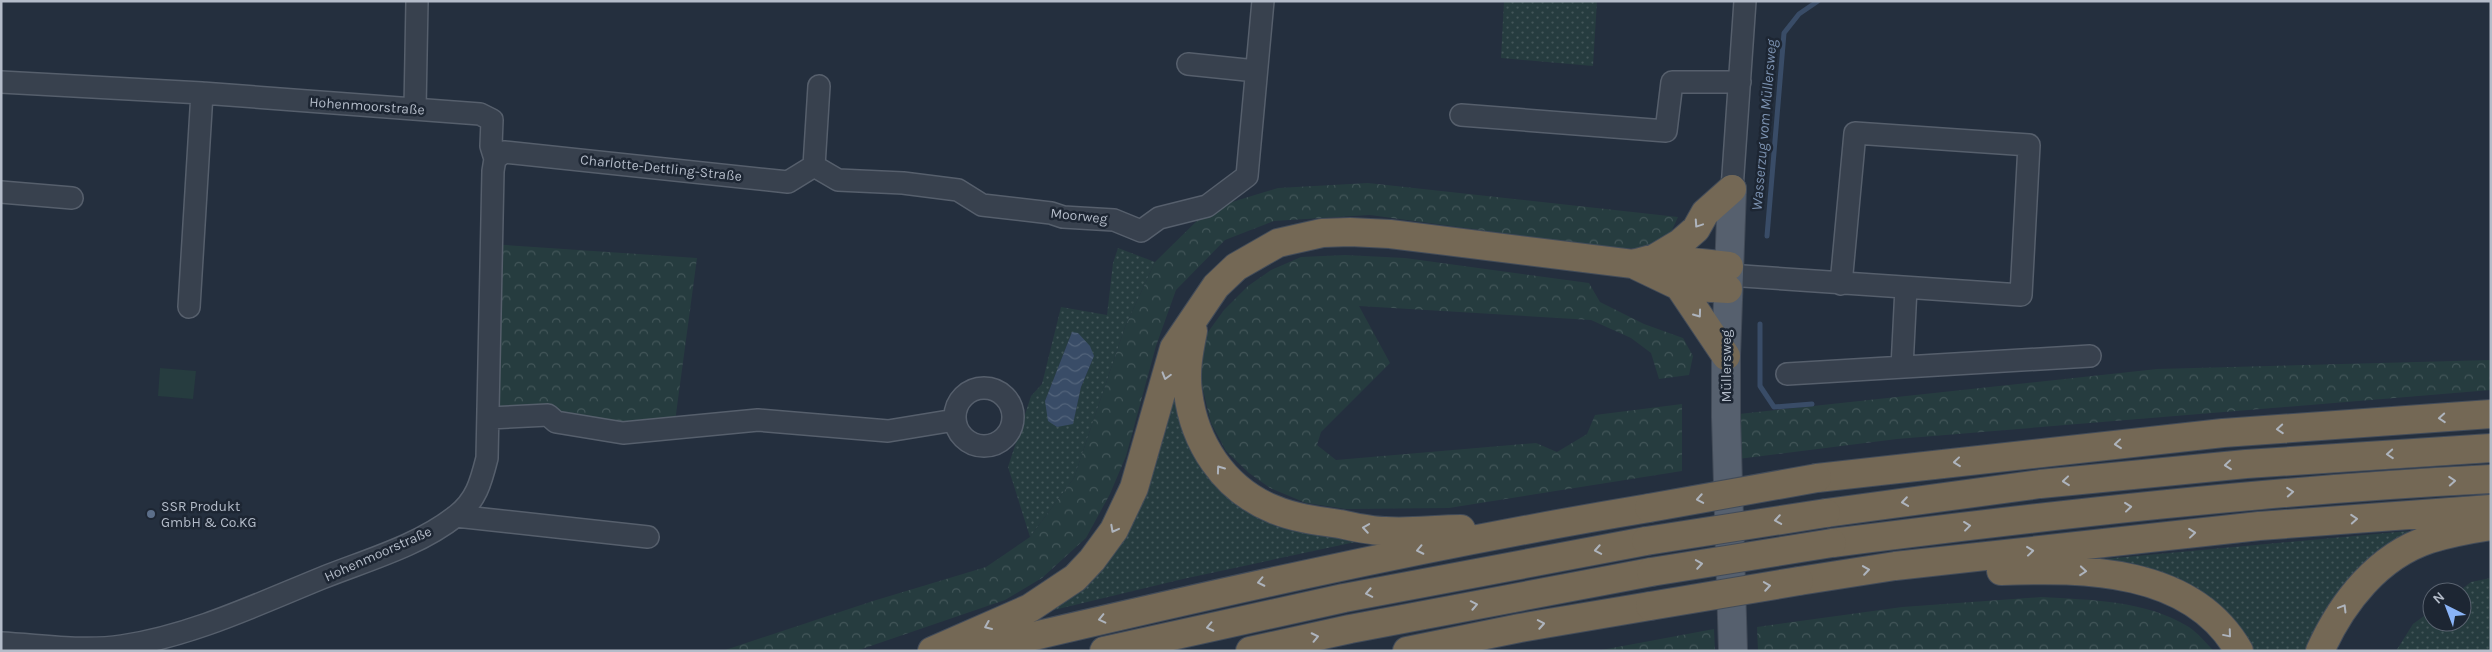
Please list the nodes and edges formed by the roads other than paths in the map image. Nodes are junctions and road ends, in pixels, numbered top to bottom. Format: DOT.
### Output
graph roads {
  1 [pos="417,1"];
  2 [pos="1263,1"];
  3 [pos="1744,2"];
  4 [pos="1188,64"];
  5 [pos="1256,71"];
  6 [pos="1,82"];
  7 [pos="1740,82"];
  8 [pos="819,86"];
  9 [pos="202,93"];
  10 [pos="415,109"];
  11 [pos="1461,115"];
  12 [pos="500,155"];
  13 [pos="814,166"];
  14 [pos="1732,189"];
  15 [pos="1,192"];
  16 [pos="72,198"];
  17 [pos="1644,261"];
  18 [pos="1728,277"];
  19 [pos="1841,284"];
  20 [pos="1678,286"];
  21 [pos="1906,288"];
  22 [pos="189,307"];
  23 [pos="1195,317"];
  24 [pos="1726,356"];
  25 [pos="2090,356"];
  26 [pos="1902,367"];
  27 [pos="1787,374"];
  28 [pos="2491,414"];
  29 [pos="489,418"];
  30 [pos="955,420"];
  31 [pos="2491,448"];
  32 [pos="2491,479"];
  33 [pos="2491,509"];
  34 [pos="456,516"];
  35 [pos="2491,526"];
  36 [pos="1519,530"];
  37 [pos="648,537"];
  38 [pos="1895,566"];
  39 [pos="1,643"];
  40 [pos="932,651"];
  41 [pos="970,651"];
  42 [pos="1104,651"];
  43 [pos="1250,651"];
  44 [pos="1407,651"];
  45 [pos="1733,651"];
  46 [pos="2239,651"];
  47 [pos="2320,651"];
  1 -- 10 [label="street"];
  2 -- 5 [label="street, Moorweg"];
  3 -- 7 [label="street, Müllersweg"];
  4 -- 5 [label="street"];
  5 -- 13 [label="street, Moorweg"];
  6 -- 9 [label="street, Hohenmoorstraße"];
  7 -- 11 [label="street"];
  7 -- 14 [label="street, Müllersweg"];
  8 -- 13 [label="street"];
  9 -- 10 [label="street, Hohenmoorstraße"];
  9 -- 22 [label="street"];
  10 -- 12 [label="street, Hohenmoorstraße"];
  12 -- 13 [label="street, Charlotte-Dettling-Straße"];
  12 -- 29 [label="street, Hohenmoorstraße"];
  14 -- 17 [label="highway, one-way"];
  14 -- 18 [label="main road, Müllersweg"];
  15 -- 16 [label="street"];
  17 -- 18 [label="highway"];
  17 -- 20 [label="highway"];
  17 -- 23 [label="highway"];
  18 -- 19 [label="street"];
  18 -- 20 [label="highway"];
  18 -- 24 [label="main road, Müllersweg"];
  19 -- 21 [label="street"];
  19 -- 21 [label="street"];
  20 -- 24 [label="highway, one-way"];
  21 -- 26 [label="street"];
  36 -- 23 [label="highway, one-way"];
  23 -- 40 [label="highway, one-way"];
  24 -- 45 [label="main road, Müllersweg"];
  25 -- 26 [label="street"];
  26 -- 27 [label="street"];
  28 -- 36 [label="highway, one-way, bridge"];
  29 -- 30 [label="street"];
  29 -- 34 [label="street, Hohenmoorstraße"];
  31 -- 42 [label="highway, one-way, bridge"];
  43 -- 32 [label="highway, one-way, bridge"];
  38 -- 33 [label="highway, one-way"];
  34 -- 37 [label="street"];
  34 -- 39 [label="street, Hohenmoorstraße"];
  47 -- 35 [label="highway, one-way"];
  36 -- 41 [label="highway, one-way"];
  44 -- 38 [label="highway, one-way, bridge"];
  38 -- 46 [label="highway, one-way"];
}
